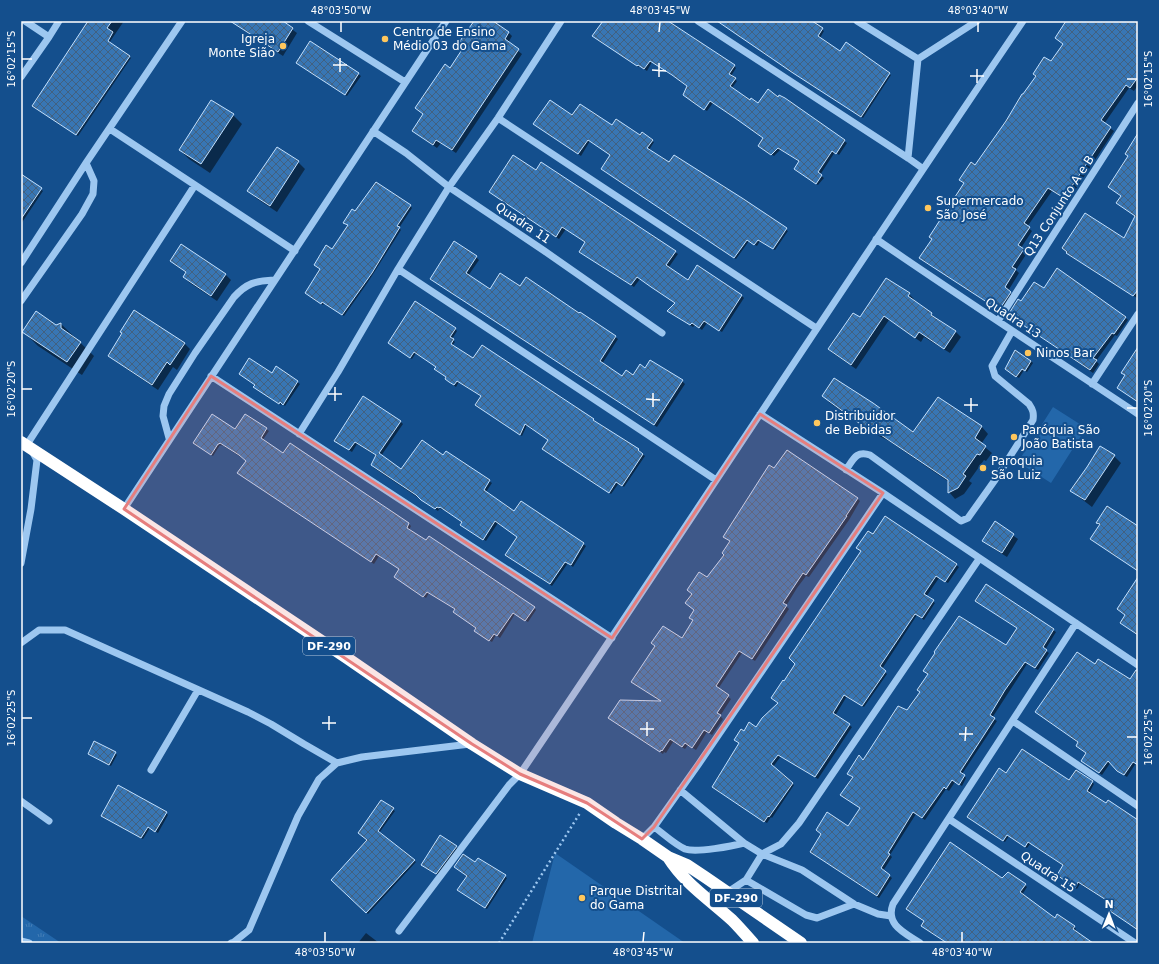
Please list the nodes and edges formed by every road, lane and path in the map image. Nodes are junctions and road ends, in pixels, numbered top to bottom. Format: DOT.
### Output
graph roads {
  1 [pos="25,21"];
  2 [pos="59,21"];
  3 [pos="182,21"];
  4 [pos="308,21"];
  5 [pos="446,21"];
  6 [pos="560,21"];
  7 [pos="698,21"];
  8 [pos="857,21"];
  9 [pos="977,21"];
  10 [pos="1022,21"];
  11 [pos="49,36"];
  12 [pos="918,59"];
  13 [pos="21,77"];
  14 [pos="405,82"];
  15 [pos="1138,103"];
  16 [pos="498,118"];
  17 [pos="110,129"];
  18 [pos="373,131"];
  19 [pos="908,158"];
  20 [pos="86,163"];
  21 [pos="922,168"];
  22 [pos="195,185"];
  23 [pos="449,187"];
  24 [pos="876,239"];
  25 [pos="295,251"];
  26 [pos="21,263"];
  27 [pos="398,269"];
  28 [pos="274,280"];
  29 [pos="21,301"];
  30 [pos="1138,314"];
  31 [pos="998,321"];
  32 [pos="816,328"];
  33 [pos="1012,330"];
  34 [pos="662,333"];
  35 [pos="211,376"];
  36 [pos="1092,384"];
  37 [pos="760,414"];
  38 [pos="1138,414"];
  39 [pos="299,434"];
  40 [pos="169,438"];
  41 [pos="26,446"];
  42 [pos="846,470"];
  43 [pos="716,480"];
  44 [pos="883,492"];
  45 [pos="124,509"];
  46 [pos="979,559"];
  47 [pos="21,563"];
  48 [pos="1076,623"];
  49 [pos="612,638"];
  50 [pos="21,643"];
  51 [pos="1138,665"];
  52 [pos="198,690"];
  53 [pos="1014,720"];
  54 [pos="472,744"];
  55 [pos="337,763"];
  56 [pos="151,770"];
  57 [pos="520,774"];
  58 [pos="680,790"];
  59 [pos="21,801"];
  60 [pos="586,803"];
  61 [pos="1138,806"];
  62 [pos="949,819"];
  63 [pos="49,822"];
  64 [pos="654,827"];
  65 [pos="642,839"];
  66 [pos="744,843"];
  67 [pos="762,854"];
  68 [pos="668,857"];
  69 [pos="746,880"];
  70 [pos="728,892"];
  71 [pos="854,904"];
  72 [pos="891,916"];
  73 [pos="399,931"];
  74 [pos="21,941"];
  75 [pos="29,943"];
  76 [pos="231,943"];
  77 [pos="499,943"];
  78 [pos="753,943"];
  79 [pos="801,943"];
  80 [pos="920,943"];
  81 [pos="1135,943"];
  1 -- 11 [label="street"];
  2 -- 11 [label="street"];
  3 -- 17 [label="street"];
  4 -- 14 [label="street"];
  5 -- 14 [label="street"];
  6 -- 16 [label="street"];
  7 -- 19 [label="street"];
  8 -- 12 [label="street"];
  9 -- 12 [label="street"];
  10 -- 21 [label="street"];
  11 -- 13 [label="street"];
  12 -- 19 [label="street"];
  14 -- 18 [label="street"];
  15 -- 31 [label="street, Q13 Conjunto A e B"];
  16 -- 23 [label="street"];
  16 -- 32 [label="street"];
  17 -- 20 [label="street"];
  17 -- 22 [label="street"];
  18 -- 23 [label="street, Quadra 11"];
  18 -- 25 [label="street"];
  19 -- 21 [label="street"];
  20 -- 26 [label="street"];
  20 -- 29 [label="street"];
  21 -- 24 [label="street"];
  22 -- 25 [label="street"];
  22 -- 41 [label="street"];
  23 -- 27 [label="street"];
  23 -- 34 [label="street, Quadra 11"];
  24 -- 31 [label="street, Quadra 13"];
  24 -- 32 [label="street"];
  25 -- 28 [label="street"];
  27 -- 39 [label="street"];
  27 -- 43 [label="street"];
  28 -- 35 [label="street"];
  28 -- 40 [label="street"];
  30 -- 36 [label="street"];
  31 -- 33 [label="street, Quadra 13"];
  32 -- 37 [label="street"];
  33 -- 36 [label="street, Quadra 13"];
  33 -- 42 [label="street"];
  35 -- 39 [label="street"];
  35 -- 40 [label="street"];
  36 -- 38 [label="street, Quadra 13"];
  37 -- 42 [label="street"];
  37 -- 43 [label="street"];
  39 -- 49 [label="street"];
  40 -- 45 [label="street"];
  41 -- 45 [label="highway, DF-290"];
  41 -- 47 [label="street"];
  42 -- 44 [label="street"];
  43 -- 49 [label="street"];
  44 -- 46 [label="street"];
  44 -- 58 [label="street"];
  45 -- 54 [label="highway, DF-290"];
  46 -- 48 [label="street"];
  46 -- 67 [label="street"];
  48 -- 51 [label="street"];
  48 -- 53 [label="street"];
  49 -- 57 [label="street"];
  50 -- 52 [label="street"];
  52 -- 55 [label="street"];
  52 -- 56 [label="street"];
  53 -- 61 [label="street"];
  53 -- 62 [label="street"];
  54 -- 55 [label="street"];
  54 -- 57 [label="highway, DF-290"];
  55 -- 76 [label="street"];
  57 -- 60 [label="highway, DF-290"];
  57 -- 73 [label="street"];
  58 -- 64 [label="street"];
  58 -- 66 [label="street"];
  59 -- 63 [label="street"];
  60 -- 65 [label="highway, DF-290"];
  60 -- 77 [label="path"];
  62 -- 72 [label="street"];
  62 -- 81 [label="street, Quadra 15"];
  64 -- 65 [label="street"];
  64 -- 66 [label="street"];
  65 -- 68 [label="highway, DF-290"];
  66 -- 67 [label="street"];
  67 -- 69 [label="street"];
  67 -- 71 [label="street"];
  68 -- 70 [label="highway, DF-290"];
  68 -- 78 [label="highway, DF-290"];
  69 -- 70 [label="street"];
  69 -- 71 [label="street"];
  70 -- 79 [label="highway, DF-290"];
  71 -- 72 [label="street"];
  72 -- 80 [label="street"];
  74 -- 75 [label="street"];
}
